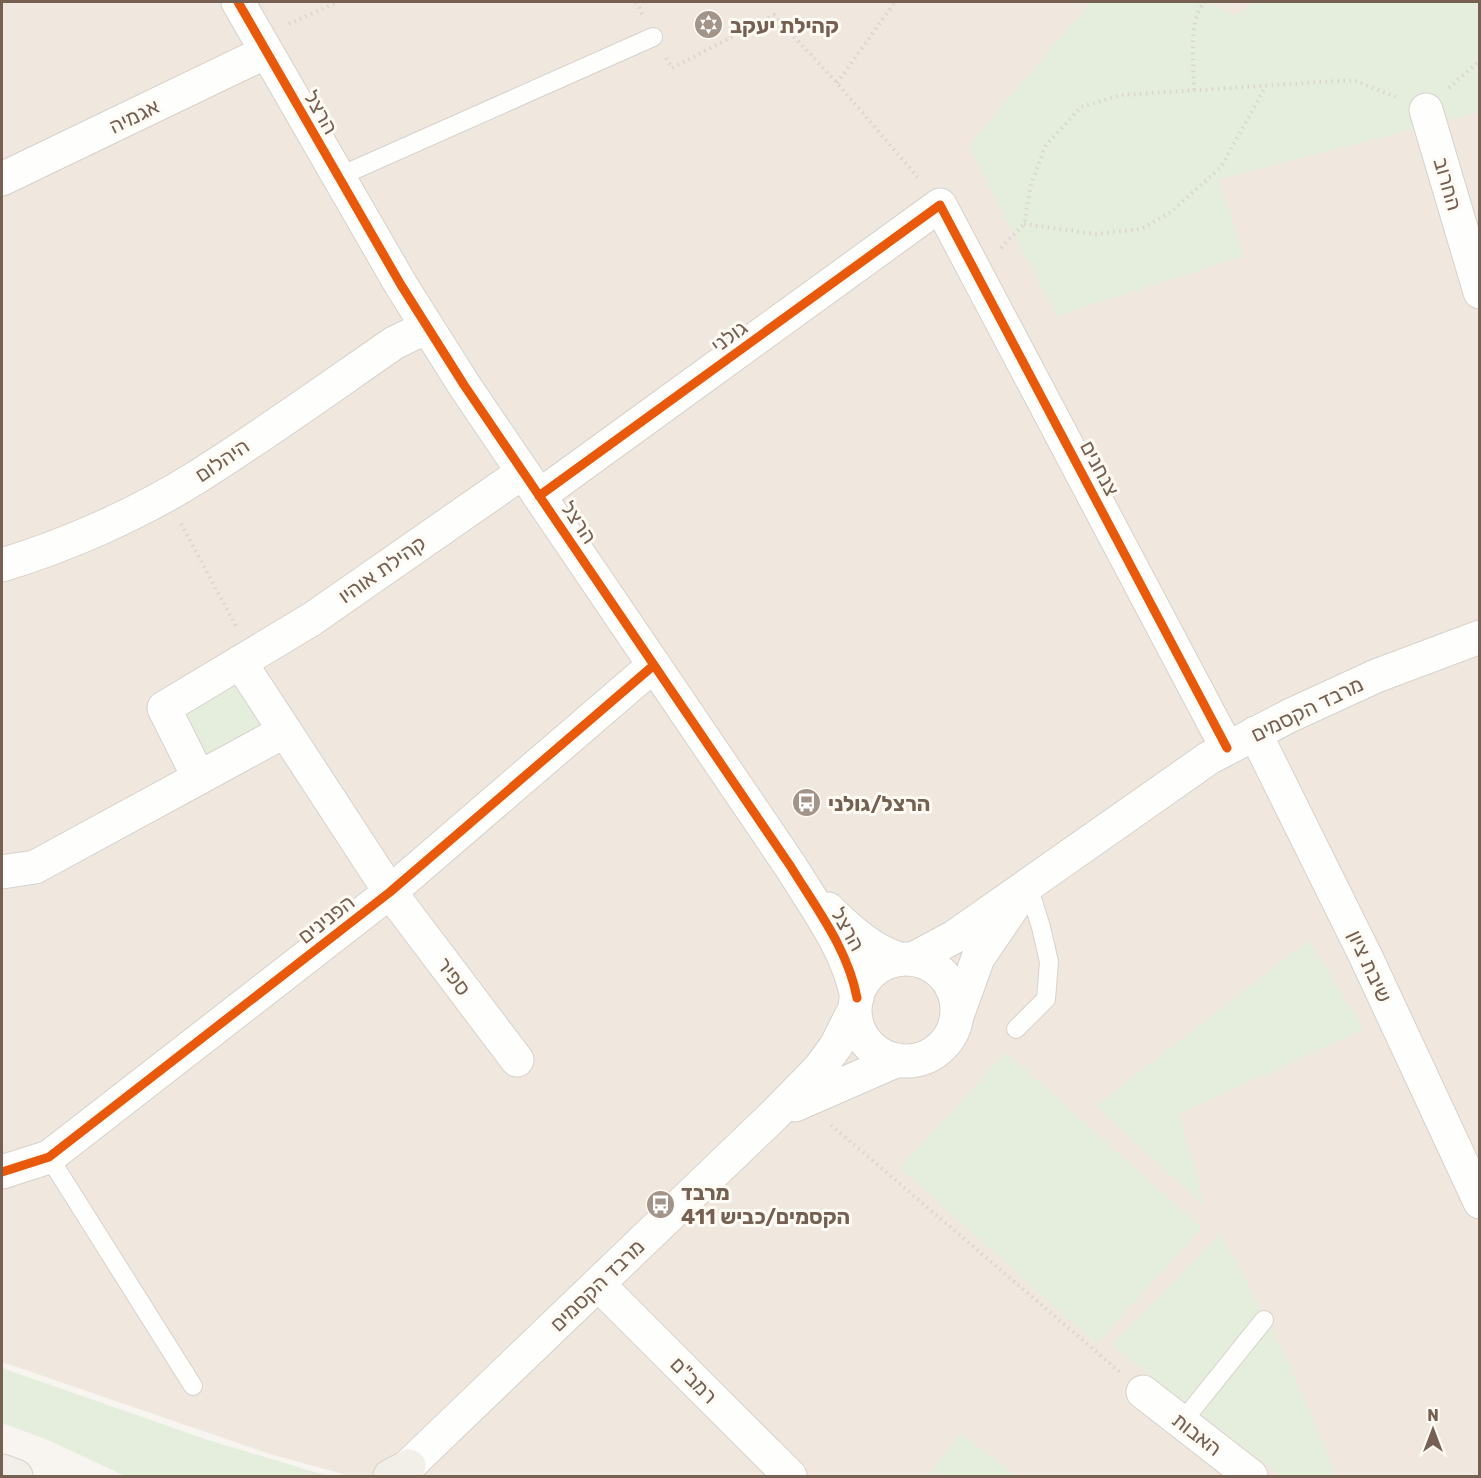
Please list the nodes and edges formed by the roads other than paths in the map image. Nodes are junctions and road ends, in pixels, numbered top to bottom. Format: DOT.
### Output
graph roads {
  1 [pos="238,2"];
  2 [pos="653,37"];
  3 [pos="262,45"];
  4 [pos="1426,110"];
  5 [pos="338,177"];
  6 [pos="2,179"];
  7 [pos="940,205"];
  8 [pos="1479,292"];
  9 [pos="427,327"];
  10 [pos="531,484"];
  11 [pos="2,565"];
  12 [pos="1479,637"];
  13 [pos="246,659"];
  14 [pos="654,665"];
  15 [pos="285,731"];
  16 [pos="1255,733"];
  17 [pos="1227,748"];
  18 [pos="199,778"];
  19 [pos="790,867"];
  20 [pos="2,872"];
  21 [pos="1028,886"];
  22 [pos="390,892"];
  23 [pos="905,959"];
  24 [pos="856,1003"];
  25 [pos="957,1016"];
  26 [pos="1016,1029"];
  27 [pos="517,1060"];
  28 [pos="898,1060"];
  29 [pos="774,1115"];
  30 [pos="49,1157"];
  31 [pos="2,1173"];
  32 [pos="1479,1202"];
  33 [pos="598,1284"];
  34 [pos="1264,1320"];
  35 [pos="193,1386"];
  36 [pos="1143,1392"];
  37 [pos="1182,1422"];
  38 [pos="2,1471"];
  39 [pos="403,1474"];
  40 [pos="16,1476"];
  41 [pos="790,1476"];
  42 [pos="1251,1476"];
  1 -- 3 [label="street, הרצל"];
  2 -- 5 [label="lane"];
  3 -- 5 [label="street, הרצל"];
  3 -- 6 [label="street, אגמיה"];
  4 -- 8 [label="street, החרוב"];
  5 -- 9 [label="street, הרצל"];
  7 -- 10 [label="street, גולני"];
  7 -- 17 [label="street, צנחנים"];
  9 -- 10 [label="street, הרצל"];
  9 -- 11 [label="street, היהלום"];
  10 -- 13 [label="street, קהילת אוהיו"];
  10 -- 14 [label="street, הרצל"];
  12 -- 16 [label="street, מרבד הקסמים"];
  13 -- 15 [label="street"];
  13 -- 18 [label="street, קהילת אוהיו"];
  14 -- 19 [label="street, הרצל"];
  14 -- 22 [label="street, הפנינים"];
  15 -- 18 [label="street"];
  15 -- 22 [label="street"];
  16 -- 17 [label="street, מרבד הקסמים"];
  16 -- 32 [label="street, שיבת ציון"];
  17 -- 21 [label="street, מרבד הקסמים"];
  18 -- 20 [label="street"];
  19 -- 23 [label="street, הרצל"];
  19 -- 24 [label="street, הרצל"];
  21 -- 23 [label="street, מרבד הקסמים"];
  21 -- 25 [label="street, מרבד הקסמים"];
  21 -- 26 [label="lane"];
  22 -- 27 [label="street, ספיר"];
  22 -- 30 [label="street, הפנינים"];
  23 -- 24 [label="street"];
  23 -- 25 [label="street"];
  24 -- 28 [label="street"];
  24 -- 29 [label="street, מרבד הקסמים"];
  25 -- 28 [label="street"];
  28 -- 29 [label="street, מרבד הקסמים"];
  29 -- 33 [label="street, מרבד הקסמים"];
  30 -- 31 [label="street, הפנינים"];
  30 -- 35 [label="lane"];
  33 -- 39 [label="street, מרבד הקסמים"];
  33 -- 41 [label="street, רמב\"ם"];
  34 -- 37 [label="lane"];
  36 -- 37 [label="street, האבות"];
  37 -- 42 [label="street, האבות"];
  38 -- 40 [label="main road"];
}
